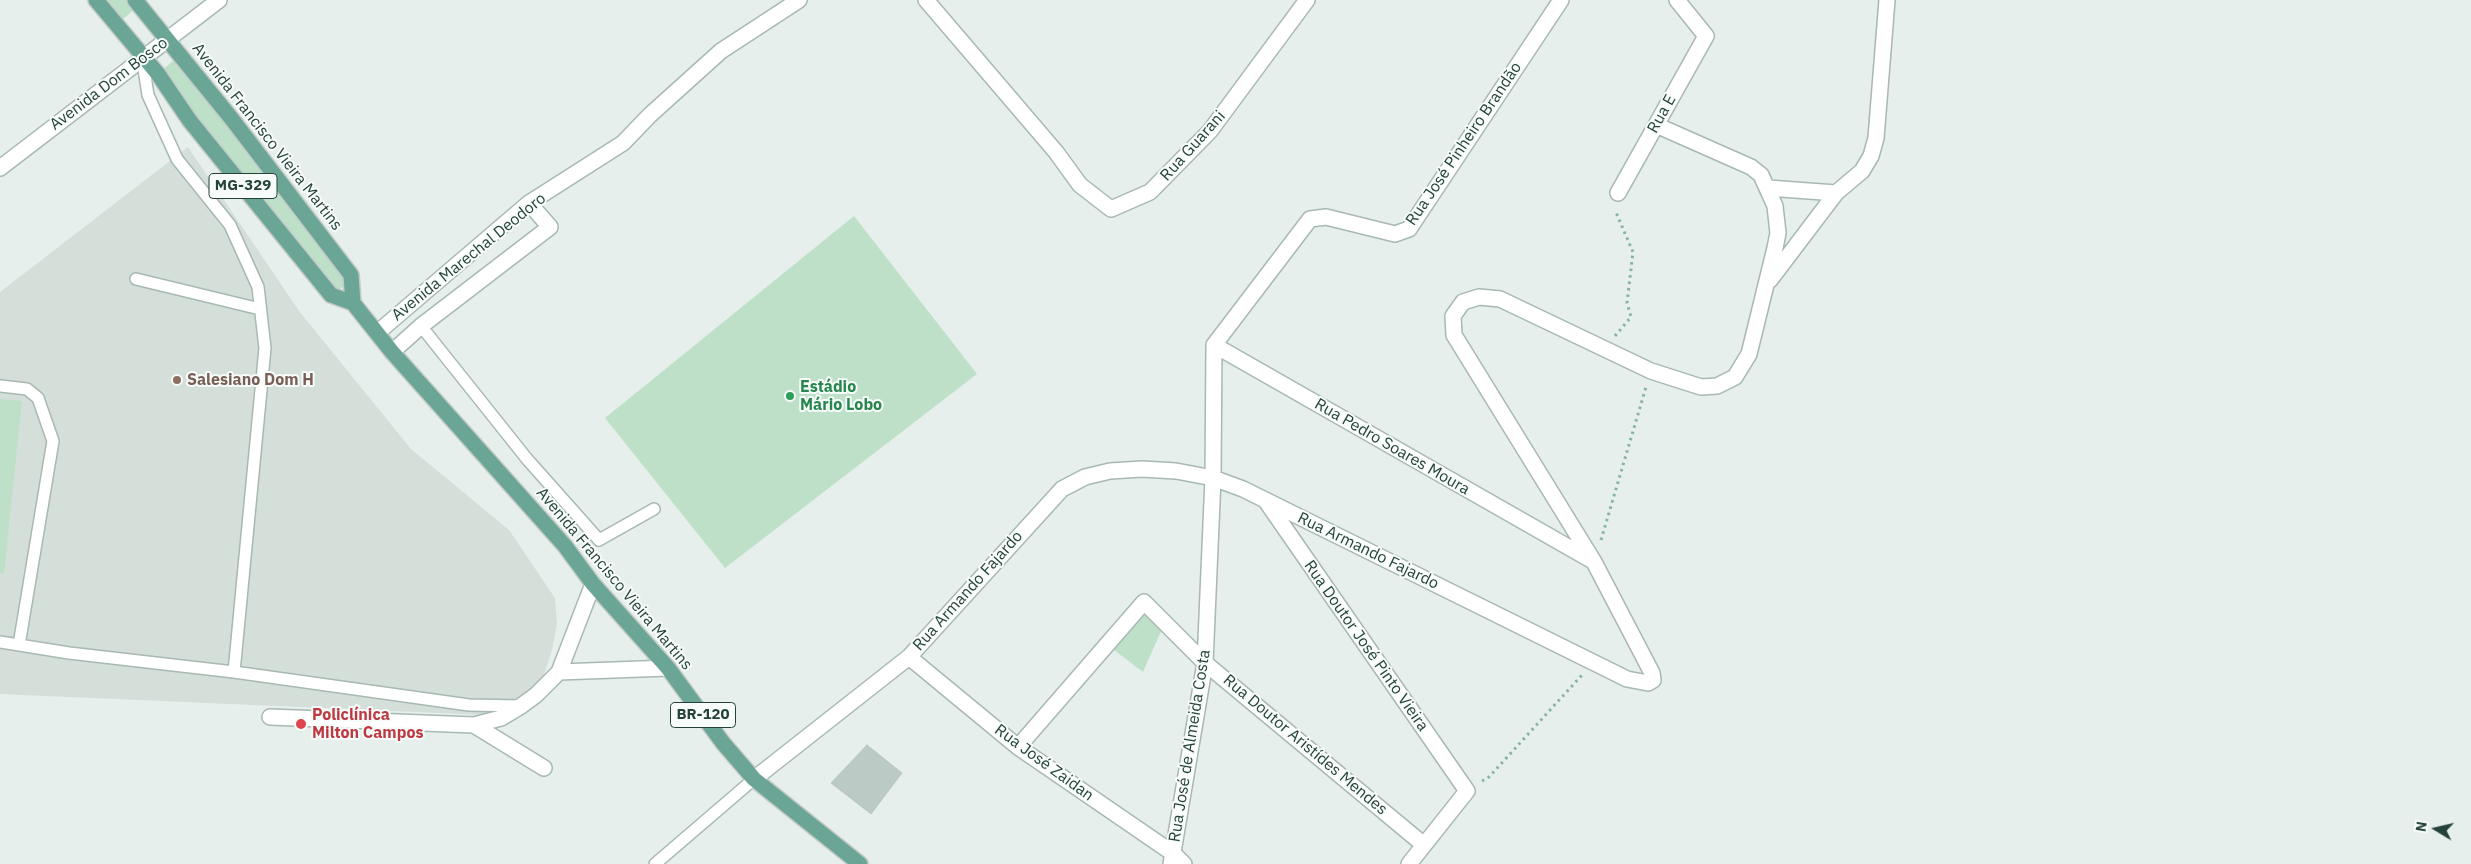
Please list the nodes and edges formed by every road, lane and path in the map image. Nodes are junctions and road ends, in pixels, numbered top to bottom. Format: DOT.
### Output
graph roads {
  1 [pos="96,0"];
  2 [pos="136,0"];
  3 [pos="219,0"];
  4 [pos="799,0"];
  5 [pos="926,0"];
  6 [pos="1307,0"];
  7 [pos="1561,0"];
  8 [pos="1678,0"];
  9 [pos="1887,0"];
  10 [pos="168,39"];
  11 [pos="142,57"];
  12 [pos="1656,125"];
  13 [pos="0,168"];
  14 [pos="1768,188"];
  15 [pos="1618,192"];
  16 [pos="1836,193"];
  17 [pos="529,203"];
  18 [pos="136,279"];
  19 [pos="1766,286"];
  20 [pos="353,303"];
  21 [pos="260,309"];
  22 [pos="421,326"];
  23 [pos="377,333"];
  24 [pos="1214,346"];
  25 [pos="1604,350"];
  26 [pos="392,352"];
  27 [pos="1651,371"];
  28 [pos="0,386"];
  29 [pos="1213,478"];
  30 [pos="1266,500"];
  31 [pos="654,509"];
  32 [pos="1594,562"];
  33 [pos="593,584"];
  34 [pos="0,642"];
  35 [pos="19,645"];
  36 [pos="909,656"];
  37 [pos="1593,662"];
  38 [pos="1205,663"];
  39 [pos="668,668"];
  40 [pos="234,672"];
  41 [pos="559,672"];
  42 [pos="521,706"];
  43 [pos="270,718"];
  44 [pos="474,724"];
  45 [pos="1018,747"];
  46 [pos="544,768"];
  47 [pos="754,779"];
  48 [pos="1467,791"];
  49 [pos="1424,844"];
  50 [pos="1176,861"];
  51 [pos="655,864"];
  52 [pos="860,864"];
  53 [pos="1409,864"];
  1 -- 11 [label="main road, MG-329"];
  2 -- 10 [label="main road, Avenida Francisco Vieira Martins"];
  3 -- 10 [label="street, Avenida Dom Bosco"];
  4 -- 17 [label="street, Avenida Marechal Deodoro"];
  5 -- 6 [label="street, Rua Guarani"];
  7 -- 24 [label="street, Rua José Pinheiro Brandão"];
  8 -- 12 [label="street, Rua E"];
  9 -- 16 [label="street"];
  10 -- 11 [label="street, Avenida Dom Bosco"];
  10 -- 20 [label="main road, Avenida Francisco Vieira Martins"];
  11 -- 13 [label="street, Avenida Dom Bosco"];
  11 -- 20 [label="main road, MG-329"];
  11 -- 21 [label="lane"];
  12 -- 14 [label="street"];
  12 -- 15 [label="street, Rua E"];
  14 -- 16 [label="street"];
  14 -- 19 [label="street"];
  15 -- 25 [label="path"];
  16 -- 19 [label="street"];
  17 -- 22 [label="street, Avenida Marechal Deodoro"];
  17 -- 23 [label="street, Avenida Marechal Deodoro"];
  18 -- 21 [label="lane"];
  19 -- 27 [label="street"];
  20 -- 23 [label="main road, Avenida Francisco Vieira Martins"];
  21 -- 40 [label="lane"];
  22 -- 26 [label="street, Avenida Marechal Deodoro"];
  22 -- 31 [label="lane"];
  23 -- 26 [label="main road, Avenida Francisco Vieira Martins"];
  24 -- 29 [label="street, Rua José de Almeida Costa"];
  24 -- 32 [label="street, Rua Pedro Soares Moura"];
  25 -- 27 [label="street"];
  25 -- 32 [label="street, Rua Armando Fajardo"];
  26 -- 33 [label="main road, Avenida Francisco Vieira Martins / BR-120"];
  27 -- 32 [label="path"];
  28 -- 35 [label="lane"];
  29 -- 30 [label="street, Rua Armando Fajardo"];
  29 -- 36 [label="street, Rua Armando Fajardo"];
  29 -- 38 [label="street, Rua José de Almeida Costa"];
  30 -- 37 [label="street, Rua Armando Fajardo"];
  30 -- 48 [label="street, Rua Doutor José Pinto Vieira"];
  32 -- 37 [label="street, Rua Armando Fajardo"];
  33 -- 39 [label="main road, Avenida Francisco Vieira Martins / BR-120"];
  33 -- 41 [label="street"];
  34 -- 35 [label="lane"];
  35 -- 40 [label="lane"];
  36 -- 45 [label="street, Rua José Zaidan"];
  36 -- 47 [label="street, Rua Armando Fajardo"];
  37 -- 48 [label="path"];
  38 -- 45 [label="street, Rua Doutor Aristídes Mendes"];
  38 -- 49 [label="street, Rua Doutor Aristídes Mendes"];
  38 -- 50 [label="street, Rua José de Almeida Costa"];
  39 -- 41 [label="street"];
  39 -- 47 [label="main road, Avenida Francisco Vieira Martins / BR-120"];
  40 -- 42 [label="lane"];
  41 -- 42 [label="street"];
  42 -- 44 [label="street"];
  43 -- 44 [label="street"];
  44 -- 46 [label="street"];
  45 -- 50 [label="street, Rua José Zaidan"];
  47 -- 51 [label="lane"];
  47 -- 52 [label="main road, Avenida Francisco Vieira Martins / BR-120"];
  48 -- 49 [label="street"];
  49 -- 53 [label="street"];
}
